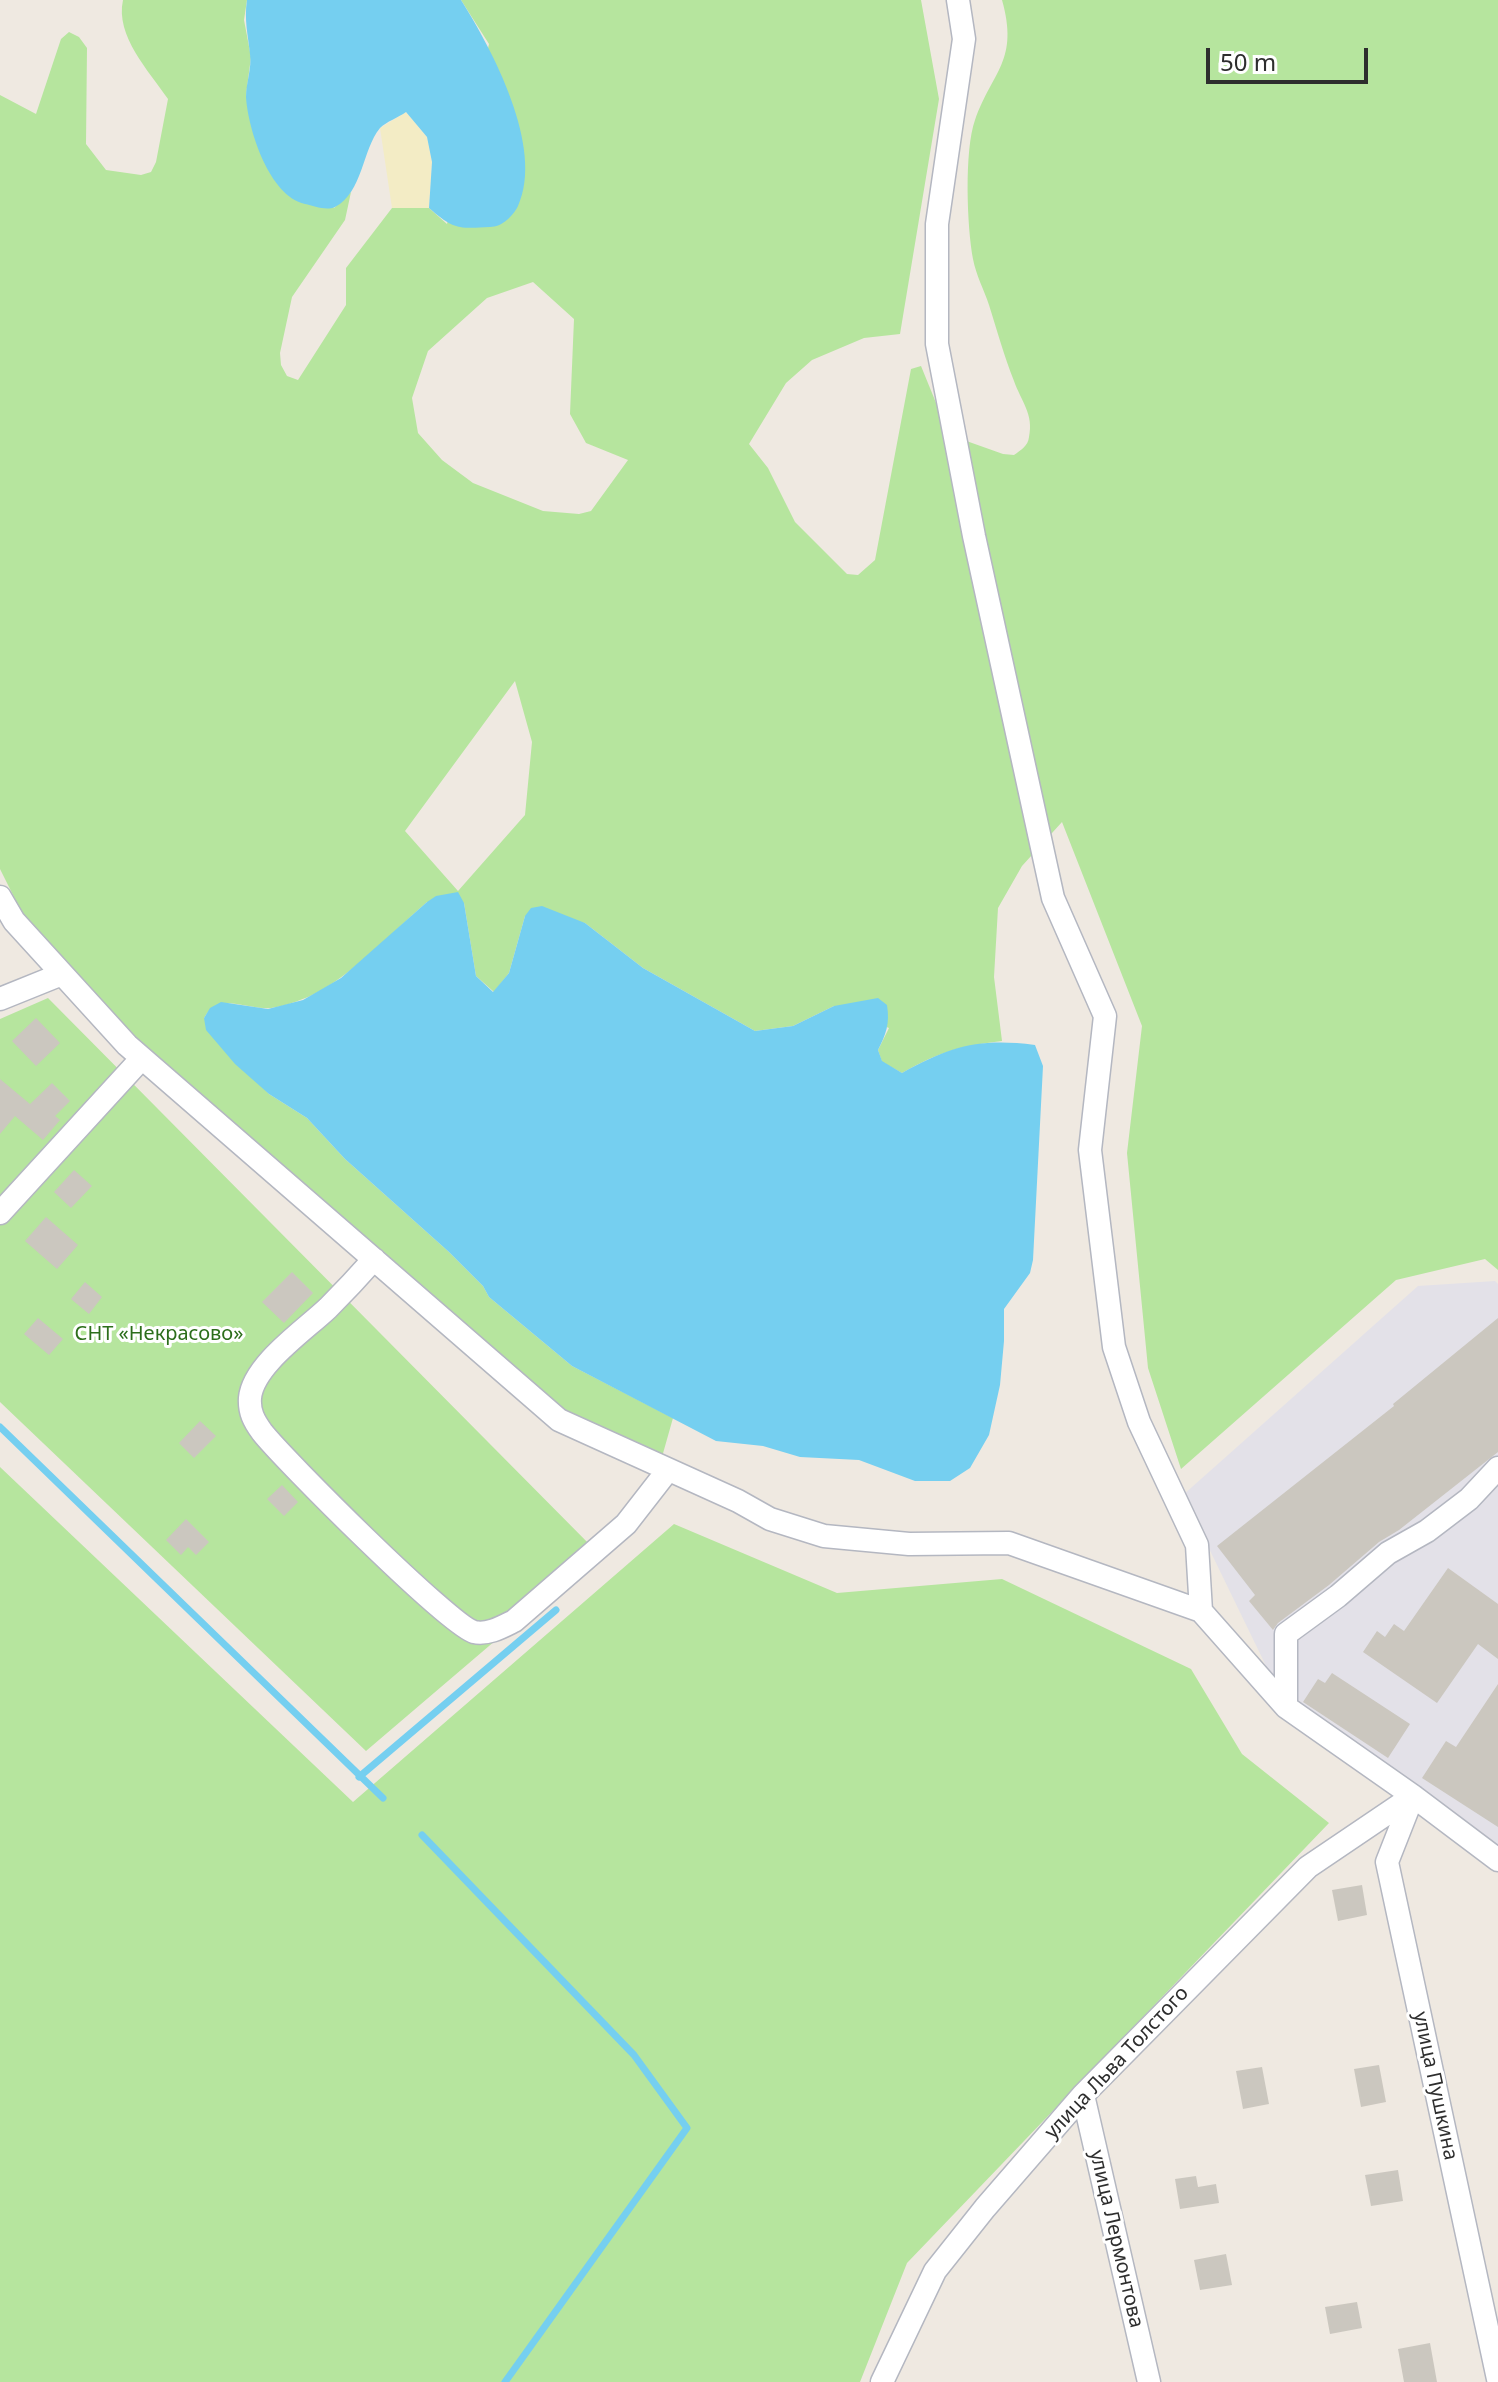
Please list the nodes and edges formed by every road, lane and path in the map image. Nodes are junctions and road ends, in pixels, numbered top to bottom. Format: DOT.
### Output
graph roads {
  1 [pos="958,0"];
  2 [pos="0,897"];
  3 [pos="62,974"];
  4 [pos="0,999"];
  5 [pos="142,1058"];
  6 [pos="0,1213"];
  7 [pos="374,1259"];
  8 [pos="1498,1468"];
  9 [pos="668,1470"];
  10 [pos="1201,1611"];
  11 [pos="1286,1707"];
  12 [pos="1413,1796"];
  13 [pos="1498,1860"];
  14 [pos="1083,2095"];
  15 [pos="1498,2379"];
  16 [pos="882,2382"];
  17 [pos="1149,2382"];
  1 -- 10 [label="street"];
  2 -- 3 [label="street"];
  3 -- 4 [label="street"];
  3 -- 5 [label="street"];
  5 -- 6 [label="street"];
  5 -- 7 [label="street"];
  7 -- 9 [label="street"];
  7 -- 9 [label="street"];
  8 -- 11 [label="street"];
  9 -- 10 [label="street"];
  10 -- 11 [label="street"];
  11 -- 12 [label="street"];
  12 -- 13 [label="street"];
  12 -- 14 [label="street, улица Льва Толстого"];
  12 -- 15 [label="street, улица Пушкина"];
  14 -- 16 [label="street, улица Льва Толстого"];
  14 -- 17 [label="street, улица Лермонтова"];
}
